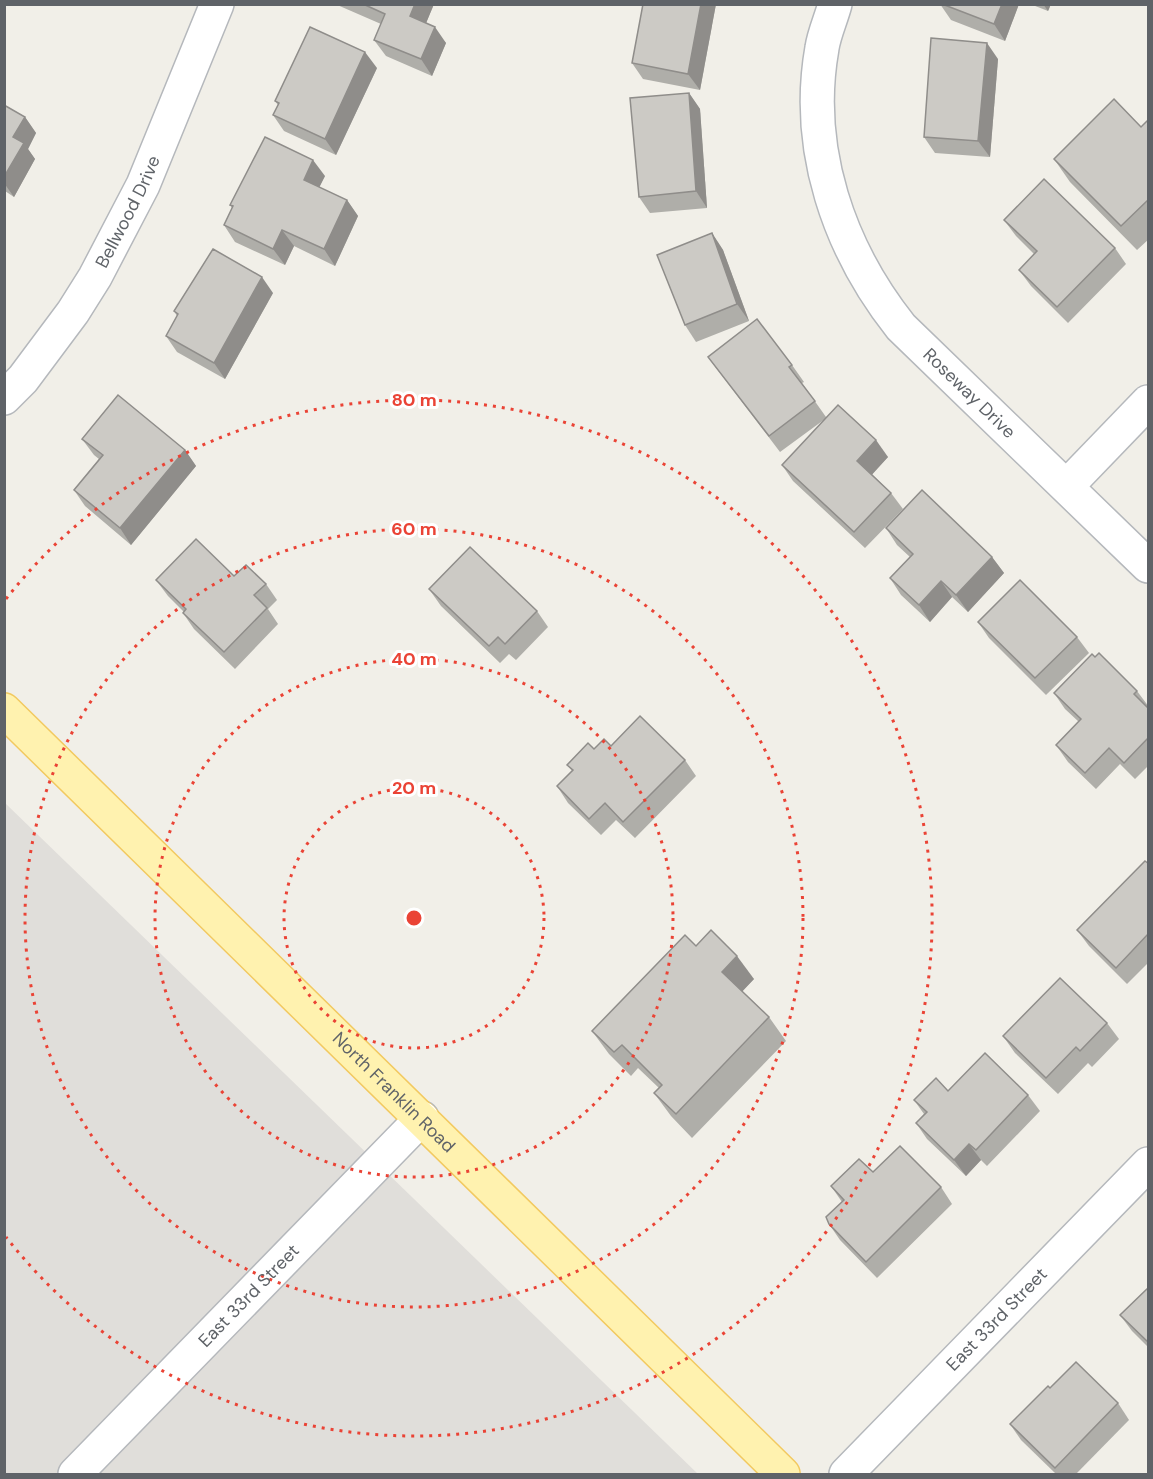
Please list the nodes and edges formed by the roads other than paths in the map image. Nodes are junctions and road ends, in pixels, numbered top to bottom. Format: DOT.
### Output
graph roads {
  1 [pos="217,4"];
  2 [pos="835,4"];
  3 [pos="4,398"];
  4 [pos="1149,402"];
  5 [pos="1067,486"];
  6 [pos="1149,566"];
  7 [pos="4,710"];
  8 [pos="422,1118"];
  9 [pos="1149,1164"];
  10 [pos="75,1474"];
  11 [pos="783,1474"];
  12 [pos="846,1474"];
  1 -- 3 [label="street, Bellwood Drive"];
  2 -- 5 [label="street, Roseway Drive"];
  4 -- 5 [label="street"];
  5 -- 6 [label="street, Roseway Drive"];
  7 -- 8 [label="main road, North Franklin Road"];
  8 -- 10 [label="street, East 33rd Street"];
  8 -- 11 [label="main road, North Franklin Road"];
  9 -- 12 [label="street, East 33rd Street"];
}
